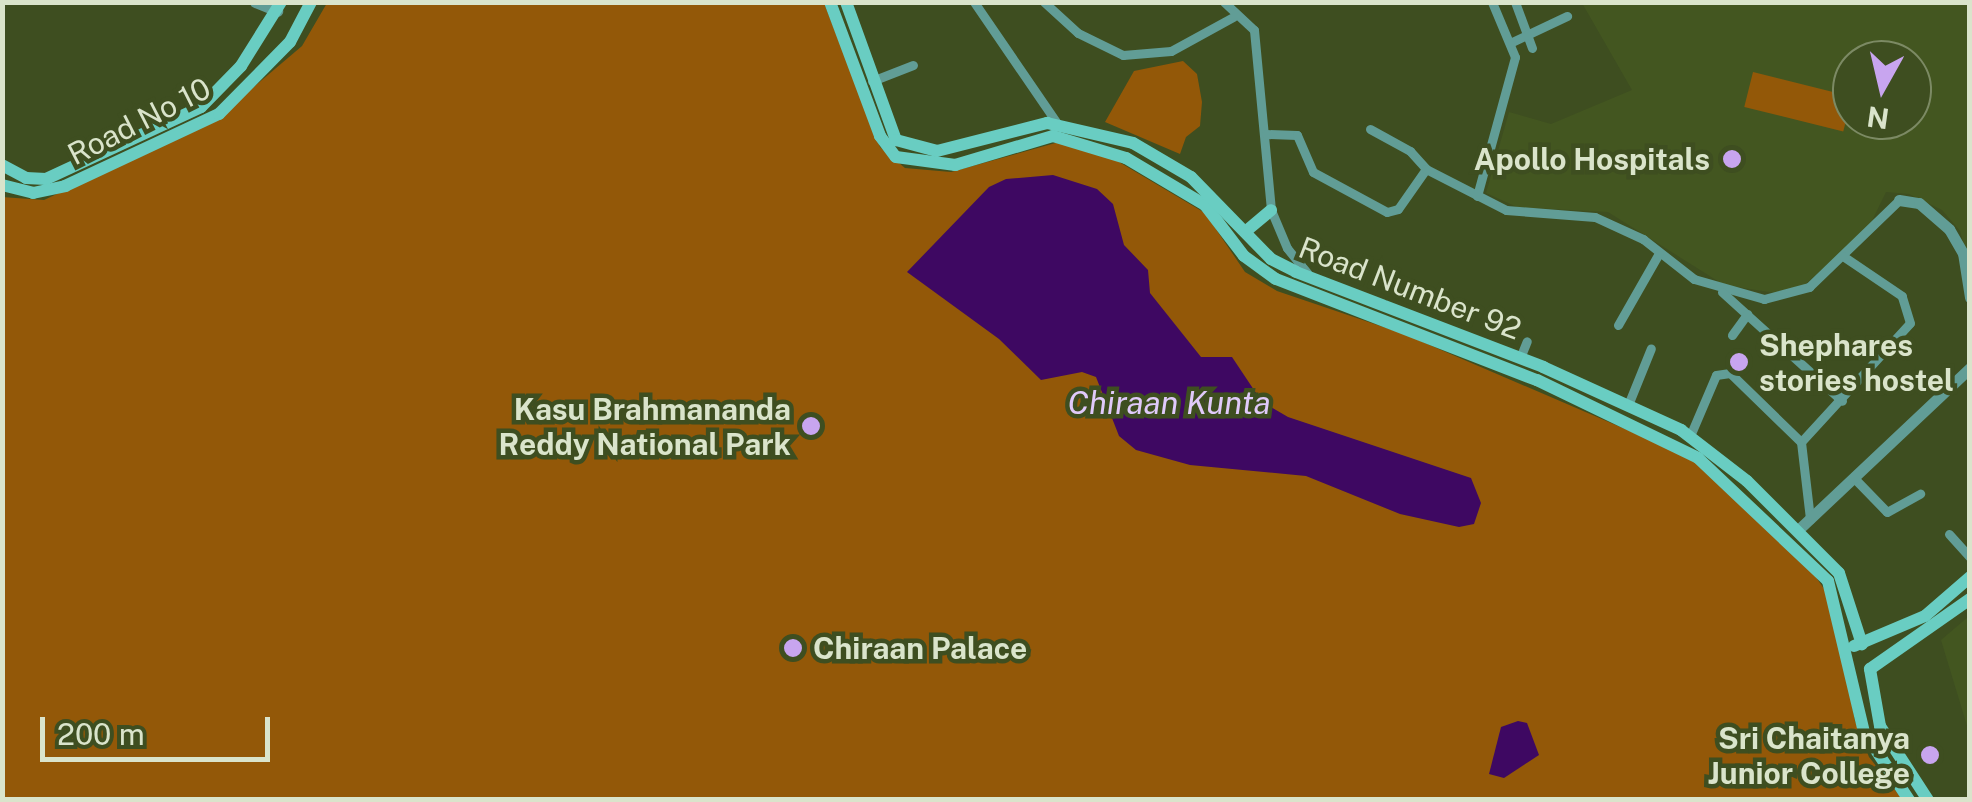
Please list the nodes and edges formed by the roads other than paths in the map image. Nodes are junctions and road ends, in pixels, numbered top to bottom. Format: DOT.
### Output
graph roads {
  1 [pos="255,2"];
  2 [pos="311,2"];
  3 [pos="830,2"];
  4 [pos="846,2"];
  5 [pos="974,2"];
  6 [pos="1044,2"];
  7 [pos="1224,2"];
  8 [pos="1492,2"];
  9 [pos="1515,2"];
  10 [pos="279,7"];
  11 [pos="1566,16"];
  12 [pos="1232,17"];
  13 [pos="1526,36"];
  14 [pos="1512,42"];
  15 [pos="1532,48"];
  16 [pos="913,65"];
  17 [pos="872,81"];
  18 [pos="1042,108"];
  19 [pos="1057,123"];
  20 [pos="1033,125"];
  21 [pos="1370,130"];
  22 [pos="1266,134"];
  23 [pos="2,165"];
  24 [pos="1426,170"];
  25 [pos="2,185"];
  26 [pos="25,185"];
  27 [pos="1476,196"];
  28 [pos="1898,200"];
  29 [pos="1272,210"];
  30 [pos="1245,232"];
  31 [pos="1658,253"];
  32 [pos="1843,256"];
  33 [pos="1313,278"];
  34 [pos="1719,289"];
  35 [pos="1970,297"];
  36 [pos="1747,314"];
  37 [pos="1618,325"];
  38 [pos="1732,335"];
  39 [pos="1526,341"];
  40 [pos="1651,348"];
  41 [pos="1520,358"];
  42 [pos="1970,368"];
  43 [pos="1536,372"];
  44 [pos="1842,401"];
  45 [pos="1628,405"];
  46 [pos="1690,436"];
  47 [pos="1801,442"];
  48 [pos="1854,478"];
  49 [pos="1920,494"];
  50 [pos="1804,524"];
  51 [pos="1950,534"];
  52 [pos="1970,556"];
  53 [pos="1970,577"];
  54 [pos="1970,599"];
  55 [pos="1851,644"];
  56 [pos="1909,800"];
  57 [pos="1928,800"];
  1 -- 10 [label="street"];
  2 -- 26 [label="main road, Road No 10"];
  3 -- 43 [label="main road, Road Number 92"];
  4 -- 17 [label="main road, Road Number 92"];
  5 -- 18 [label="street"];
  6 -- 12 [label="street"];
  7 -- 12 [label="street"];
  8 -- 14 [label="street"];
  9 -- 13 [label="street"];
  10 -- 26 [label="main road, Road No 10"];
  11 -- 13 [label="street"];
  12 -- 22 [label="street"];
  13 -- 14 [label="street"];
  13 -- 15 [label="street"];
  14 -- 27 [label="street"];
  16 -- 17 [label="street"];
  17 -- 20 [label="main road, Road Number 92"];
  18 -- 19 [label="street"];
  18 -- 20 [label="street"];
  19 -- 20 [label="main road, Road Number 92"];
  19 -- 30 [label="main road, Road Number 92"];
  21 -- 24 [label="street"];
  22 -- 24 [label="street"];
  22 -- 29 [label="street"];
  23 -- 26 [label="main road"];
  24 -- 27 [label="street"];
  25 -- 26 [label="main road, Road No 10"];
  27 -- 31 [label="street"];
  28 -- 32 [label="street"];
  28 -- 35 [label="street"];
  29 -- 30 [label="main road"];
  29 -- 33 [label="street"];
  30 -- 33 [label="main road, Road Number 92"];
  31 -- 34 [label="street"];
  31 -- 37 [label="street"];
  32 -- 34 [label="street"];
  32 -- 44 [label="street"];
  33 -- 41 [label="main road, Road Number 92"];
  34 -- 36 [label="street"];
  36 -- 38 [label="street"];
  36 -- 44 [label="street"];
  39 -- 41 [label="street"];
  40 -- 45 [label="street"];
  41 -- 43 [label="main road, Road Number 92"];
  42 -- 48 [label="street"];
  43 -- 45 [label="main road, Road Number 92"];
  43 -- 55 [label="main road, Road Number 92"];
  44 -- 47 [label="street"];
  45 -- 46 [label="main road, Road Number 92"];
  46 -- 47 [label="street"];
  46 -- 50 [label="main road, Road Number 92"];
  47 -- 50 [label="street"];
  48 -- 49 [label="street"];
  48 -- 50 [label="street"];
  50 -- 55 [label="main road, Road Number 92"];
  51 -- 52 [label="street"];
  53 -- 55 [label="main road"];
  54 -- 57 [label="main road"];
  55 -- 56 [label="main road"];
}
